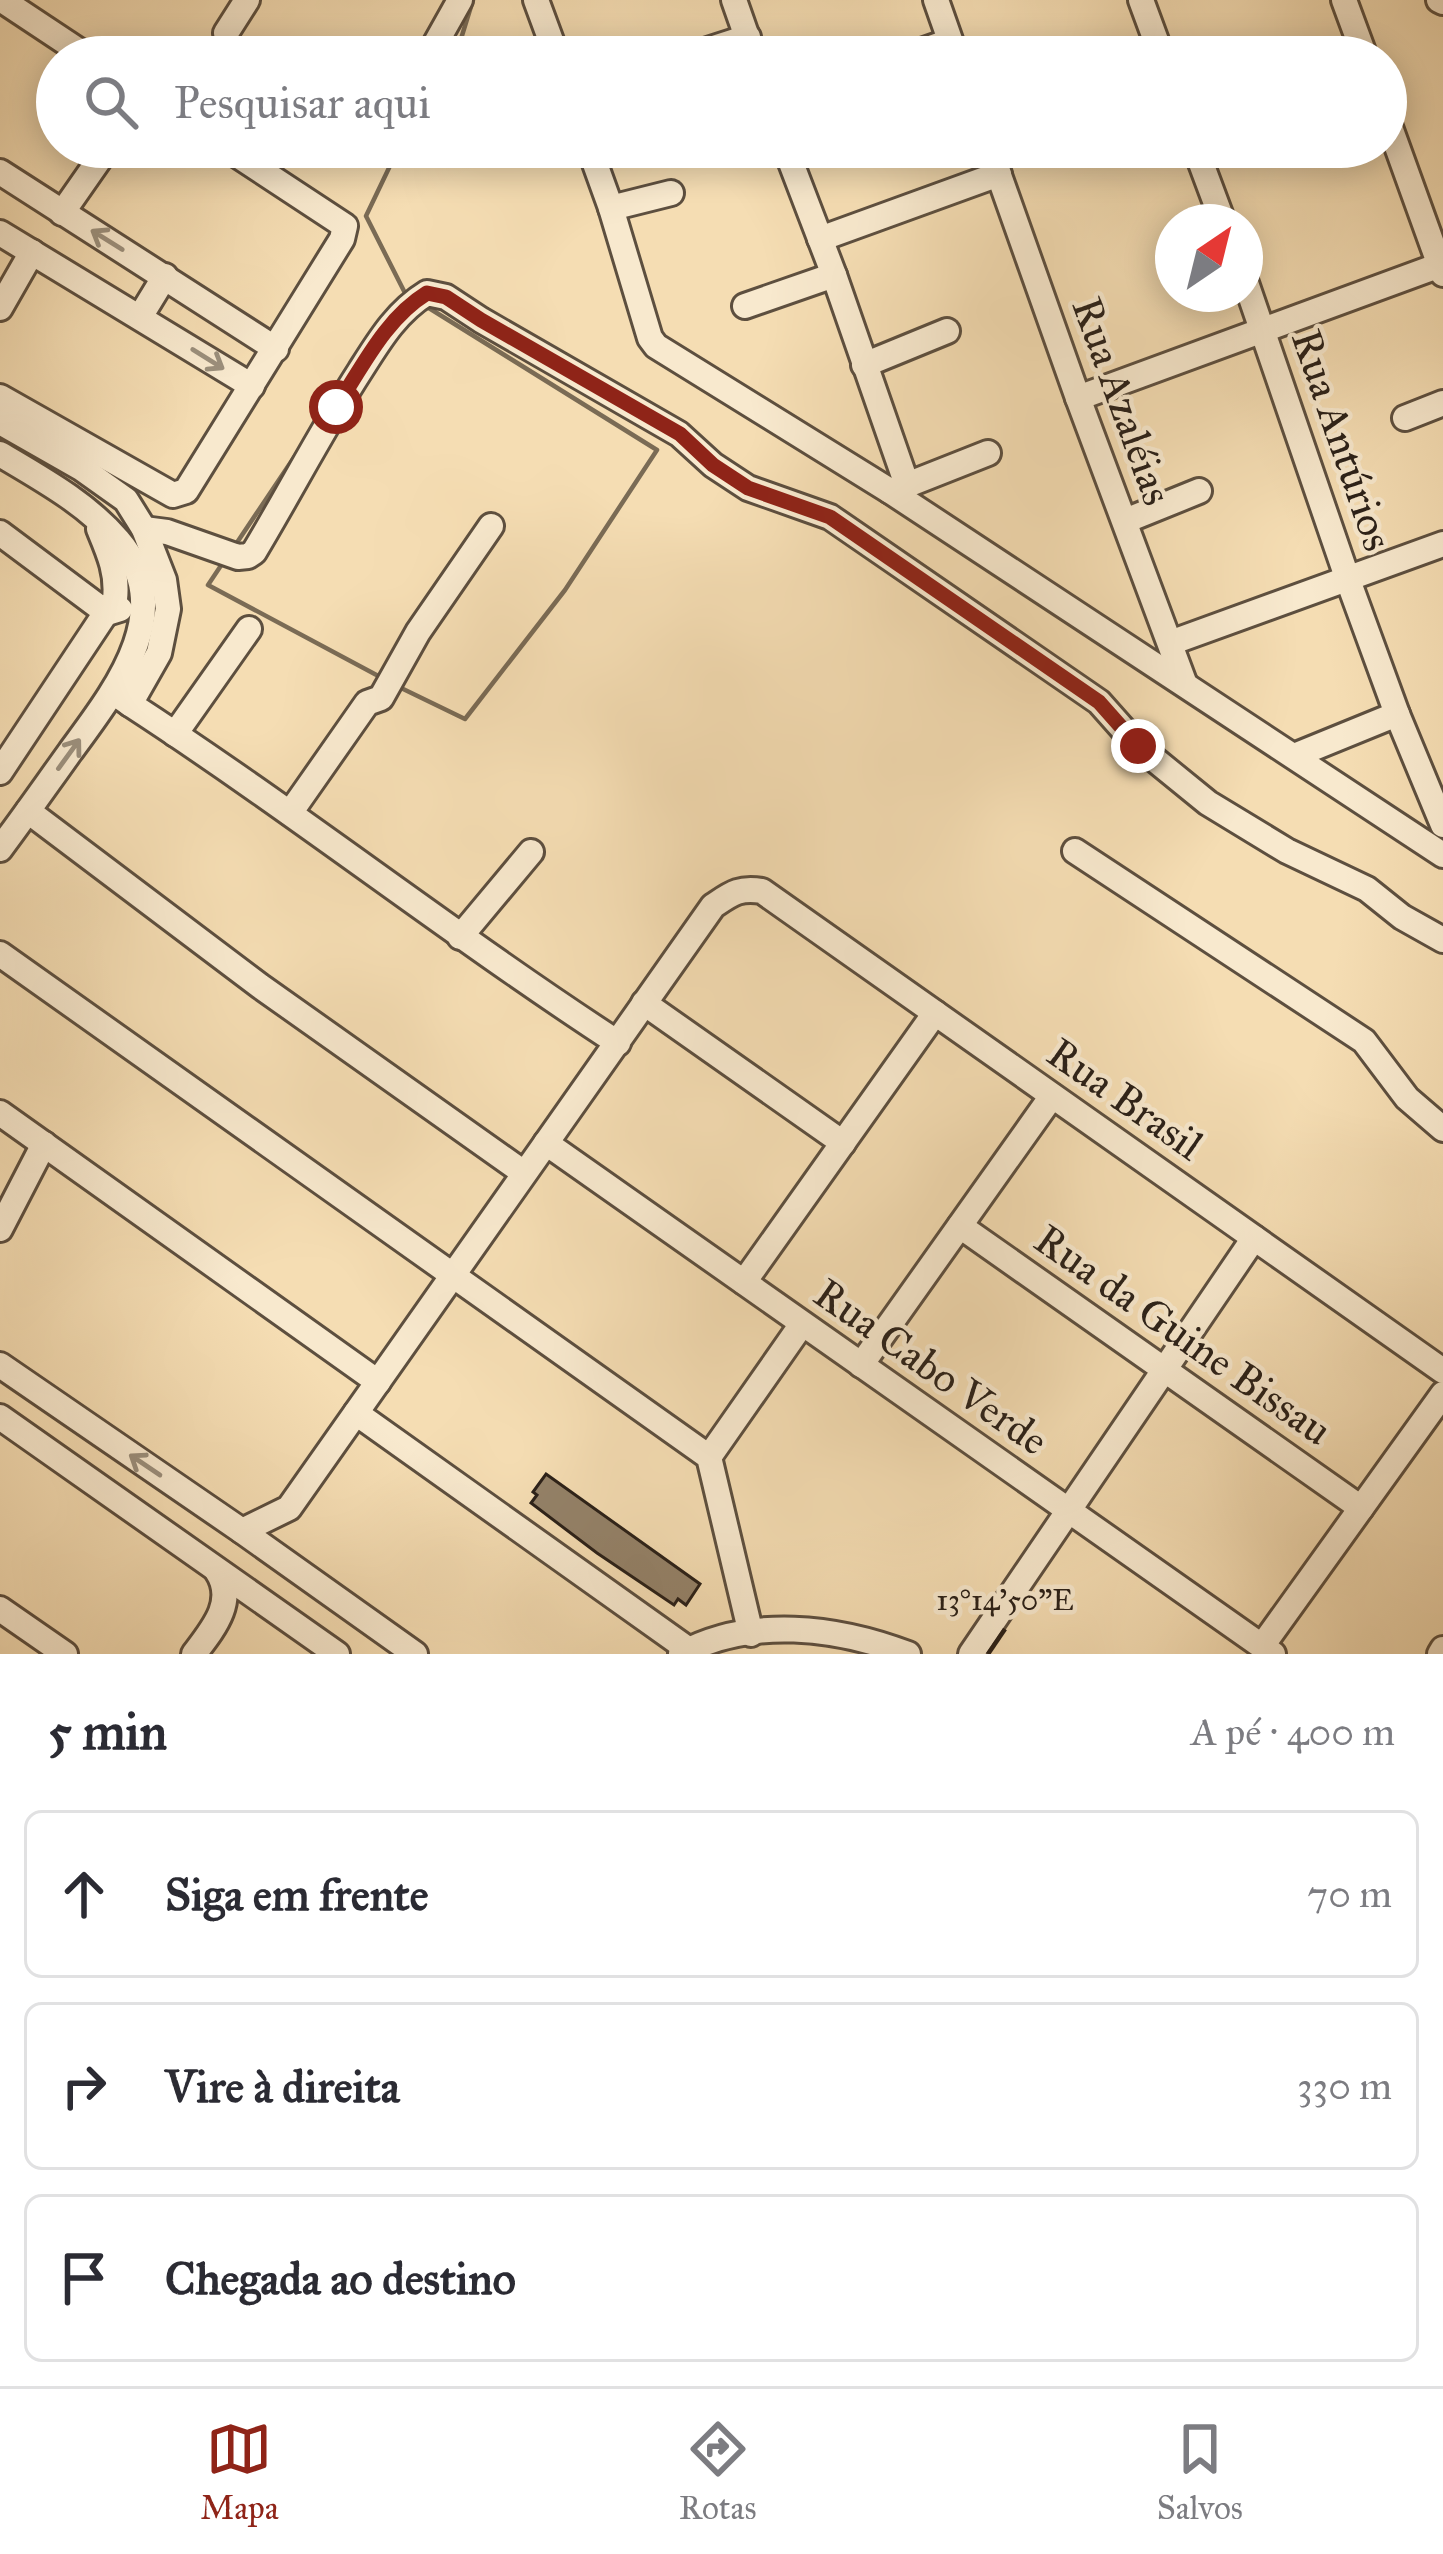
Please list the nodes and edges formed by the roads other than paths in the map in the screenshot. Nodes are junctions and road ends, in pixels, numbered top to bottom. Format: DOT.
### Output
graph roads {
  1 [pos="2,0"];
  2 [pos="247,0"];
  3 [pos="460,0"];
  4 [pos="536,0"];
  5 [pos="734,0"];
  6 [pos="936,0"];
  7 [pos="1141,0"];
  8 [pos="1344,0"];
  9 [pos="226,33"];
  10 [pos="56,36"];
  11 [pos="440,36"];
  12 [pos="549,36"];
  13 [pos="747,36"];
  14 [pos="948,36"];
  15 [pos="1154,36"];
  16 [pos="1357,36"];
  17 [pos="93,168"];
  18 [pos="257,168"];
  19 [pos="596,168"];
  20 [pos="793,168"];
  21 [pos="997,168"];
  22 [pos="1204,168"];
  23 [pos="1405,168"];
  24 [pos="0,172"];
  25 [pos="999,174"];
  26 [pos="671,193"];
  27 [pos="1217,204"];
  28 [pos="610,208"];
  29 [pos="62,213"];
  30 [pos="0,232"];
  31 [pos="820,239"];
  32 [pos="32,252"];
  33 [pos="1441,270"];
  34 [pos="834,275"];
  35 [pos="165,276"];
  36 [pos="745,306"];
  37 [pos="0,308"];
  38 [pos="1257,312"];
  39 [pos="140,316"];
  40 [pos="1263,329"];
  41 [pos="947,331"];
  42 [pos="276,349"];
  43 [pos="863,365"];
  44 [pos="252,386"];
  45 [pos="0,397"];
  46 [pos="1078,398"];
  47 [pos="1443,404"];
  48 [pos="1405,418"];
  49 [pos="0,422"];
  50 [pos="988,453"];
  51 [pos="0,454"];
  52 [pos="899,488"];
  53 [pos="1199,491"];
  54 [pos="93,516"];
  55 [pos="1125,521"];
  56 [pos="491,526"];
  57 [pos="144,529"];
  58 [pos="0,533"];
  59 [pos="1443,544"];
  60 [pos="1348,580"];
  61 [pos="107,614"];
  62 [pos="249,628"];
  63 [pos="140,635"];
  64 [pos="1170,643"];
  65 [pos="1184,682"];
  66 [pos="122,698"];
  67 [pos="1397,713"];
  68 [pos="176,734"];
  69 [pos="1294,756"];
  70 [pos="2,766"];
  71 [pos="28,811"];
  72 [pos="290,813"];
  73 [pos="1443,825"];
  74 [pos="0,848"];
  75 [pos="1075,851"];
  76 [pos="532,852"];
  77 [pos="1443,855"];
  78 [pos="460,937"];
  79 [pos="1443,940"];
  80 [pos="0,955"];
  81 [pos="644,1003"];
  82 [pos="935,1013"];
  83 [pos="618,1043"];
  84 [pos="1052,1096"];
  85 [pos="0,1113"];
  86 [pos="1443,1129"];
  87 [pos="843,1143"];
  88 [pos="44,1144"];
  89 [pos="546,1144"];
  90 [pos="524,1173"];
  91 [pos="960,1226"];
  92 [pos="0,1228"];
  93 [pos="1254,1238"];
  94 [pos="453,1275"];
  95 [pos="744,1282"];
  96 [pos="802,1324"];
  97 [pos="0,1365"];
  98 [pos="861,1365"];
  99 [pos="1164,1370"];
  100 [pos="1443,1371"];
  101 [pos="378,1382"];
  102 [pos="1443,1394"];
  103 [pos="356,1413"];
  104 [pos="0,1417"];
  105 [pos="709,1457"];
  106 [pos="289,1508"];
  107 [pos="1361,1508"];
  108 [pos="1068,1512"];
  109 [pos="242,1531"];
  110 [pos="286,1562"];
  111 [pos="215,1569"];
  112 [pos="0,1609"];
  113 [pos="282,1615"];
  114 [pos="211,1632"];
  115 [pos="751,1634"];
  116 [pos="1268,1650"];
  117 [pos="685,1652"];
  118 [pos="65,1654"];
  119 [pos="194,1654"];
  120 [pos="337,1654"];
  121 [pos="415,1654"];
  122 [pos="908,1654"];
  123 [pos="971,1654"];
  1 -- 10 [label="street"];
  2 -- 9 [label="street"];
  3 -- 11 [label="street"];
  4 -- 12 [label="street"];
  5 -- 13 [label="street"];
  6 -- 14 [label="street"];
  7 -- 15 [label="street"];
  8 -- 16 [label="street"];
  17 -- 29 [label="street"];
  18 -- 42 [label="street"];
  19 -- 28 [label="street"];
  20 -- 31 [label="street"];
  21 -- 25 [label="street, Rua Azaléias"];
  22 -- 27 [label="street"];
  23 -- 33 [label="street"];
  24 -- 29 [label="street"];
  25 -- 31 [label="street"];
  25 -- 46 [label="street, Rua Azaléias"];
  26 -- 28 [label="street"];
  28 -- 52 [label="street"];
  35 -- 29 [label="street, one-way"];
  30 -- 32 [label="street"];
  31 -- 34 [label="street"];
  32 -- 37 [label="street"];
  32 -- 39 [label="street"];
  33 -- 40 [label="street"];
  34 -- 36 [label="street"];
  34 -- 43 [label="street"];
  35 -- 39 [label="street"];
  35 -- 42 [label="street"];
  38 -- 40 [label="street, Rua Antúrios"];
  39 -- 44 [label="street, one-way"];
  40 -- 46 [label="street"];
  40 -- 60 [label="street, Rua Antúrios"];
  41 -- 43 [label="street"];
  42 -- 44 [label="street"];
  43 -- 52 [label="street"];
  44 -- 45 [label="street"];
  46 -- 55 [label="street, Rua Azaléias"];
  47 -- 48 [label="street"];
  49 -- 57 [label="street"];
  50 -- 52 [label="street"];
  51 -- 54 [label="street"];
  52 -- 65 [label="street"];
  53 -- 55 [label="street"];
  54 -- 61 [label="street"];
  54 -- 63 [label="street"];
  55 -- 64 [label="street, Rua Azaléias"];
  56 -- 72 [label="street"];
  57 -- 66 [label="street"];
  57 -- 79 [label="street"];
  58 -- 61 [label="street"];
  59 -- 60 [label="street"];
  60 -- 64 [label="street"];
  60 -- 67 [label="street, Rua Antúrios"];
  61 -- 63 [label="street"];
  61 -- 70 [label="street"];
  62 -- 68 [label="street"];
  63 -- 66 [label="street"];
  64 -- 65 [label="street, Rua Azaléias"];
  65 -- 69 [label="street"];
  66 -- 68 [label="street"];
  71 -- 66 [label="street, one-way"];
  67 -- 69 [label="street"];
  67 -- 73 [label="street, Rua Antúrios"];
  68 -- 72 [label="street"];
  69 -- 77 [label="street"];
  71 -- 74 [label="street"];
  71 -- 90 [label="street"];
  72 -- 78 [label="street"];
  75 -- 86 [label="street"];
  76 -- 78 [label="street"];
  78 -- 83 [label="street"];
  80 -- 94 [label="street"];
  81 -- 82 [label="street, Rua Brasil"];
  81 -- 83 [label="street"];
  81 -- 87 [label="street"];
  82 -- 84 [label="street, Rua Brasil"];
  82 -- 87 [label="street"];
  83 -- 89 [label="street"];
  84 -- 91 [label="street"];
  84 -- 93 [label="street, Rua Brasil"];
  85 -- 88 [label="street"];
  87 -- 95 [label="street"];
  88 -- 92 [label="street"];
  88 -- 101 [label="street"];
  89 -- 90 [label="street"];
  89 -- 95 [label="street, Rua Cabo Verde"];
  90 -- 94 [label="street"];
  91 -- 98 [label="street"];
  91 -- 99 [label="street, Rua da Guine Bissau"];
  93 -- 99 [label="street"];
  93 -- 100 [label="street, Rua Brasil"];
  94 -- 101 [label="street"];
  94 -- 105 [label="street"];
  95 -- 96 [label="street, Rua Cabo Verde"];
  96 -- 98 [label="street, Rua Cabo Verde"];
  96 -- 105 [label="street"];
  109 -- 97 [label="street, one-way"];
  98 -- 108 [label="street, Rua Cabo Verde"];
  99 -- 107 [label="street, Rua da Guine Bissau"];
  99 -- 108 [label="street"];
  101 -- 103 [label="street"];
  102 -- 107 [label="street"];
  103 -- 106 [label="street"];
  103 -- 117 [label="street"];
  104 -- 111 [label="street"];
  105 -- 115 [label="street"];
  106 -- 109 [label="street"];
  106 -- 110 [label="street"];
  107 -- 116 [label="street"];
  108 -- 116 [label="street, Rua Cabo Verde"];
  108 -- 123 [label="street"];
  109 -- 110 [label="street"];
  110 -- 121 [label="street"];
  111 -- 113 [label="street"];
  111 -- 114 [label="street"];
  112 -- 118 [label="street"];
  113 -- 114 [label="street"];
  113 -- 120 [label="street"];
  114 -- 119 [label="street"];
  115 -- 117 [label="street"];
  115 -- 122 [label="street"];
}
